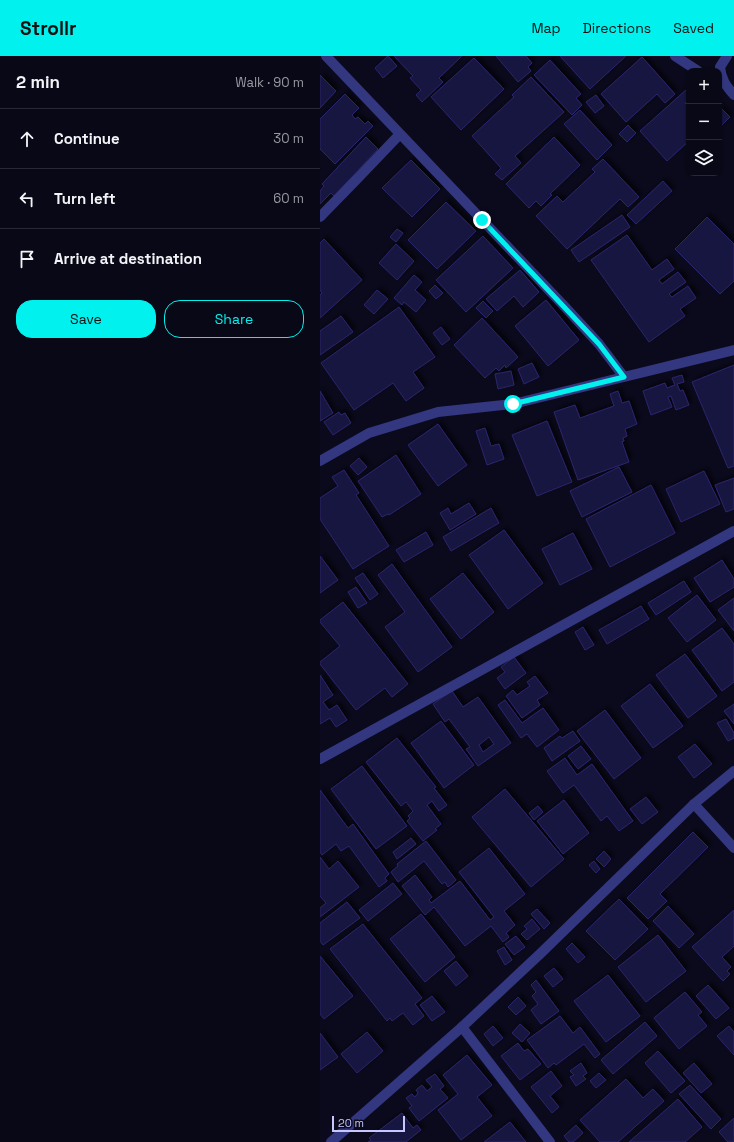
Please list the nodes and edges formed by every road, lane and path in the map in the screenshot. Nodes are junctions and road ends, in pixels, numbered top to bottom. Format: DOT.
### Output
graph roads {
  1 [pos="326,56"];
  2 [pos="675,56"];
  3 [pos="727,56"];
  4 [pos="693,68"];
  5 [pos="720,68"];
  6 [pos="722,84"];
  7 [pos="734,95"];
  8 [pos="400,134"];
  9 [pos="320,217"];
  10 [pos="734,350"];
  11 [pos="624,377"];
  12 [pos="320,461"];
  13 [pos="734,531"];
  14 [pos="320,759"];
  15 [pos="734,772"];
  16 [pos="694,804"];
  17 [pos="734,848"];
  18 [pos="462,1027"];
  19 [pos="331,1142"];
  20 [pos="550,1142"];
  1 -- 8 [label="street"];
  2 -- 4 [label="street"];
  3 -- 5 [label="street"];
  6 -- 7 [label="street"];
  8 -- 9 [label="street"];
  8 -- 11 [label="street"];
  10 -- 11 [label="street"];
  11 -- 12 [label="street"];
  13 -- 14 [label="street"];
  15 -- 16 [label="street"];
  16 -- 17 [label="street"];
  16 -- 18 [label="street"];
  18 -- 19 [label="street"];
  18 -- 20 [label="street"];
}
